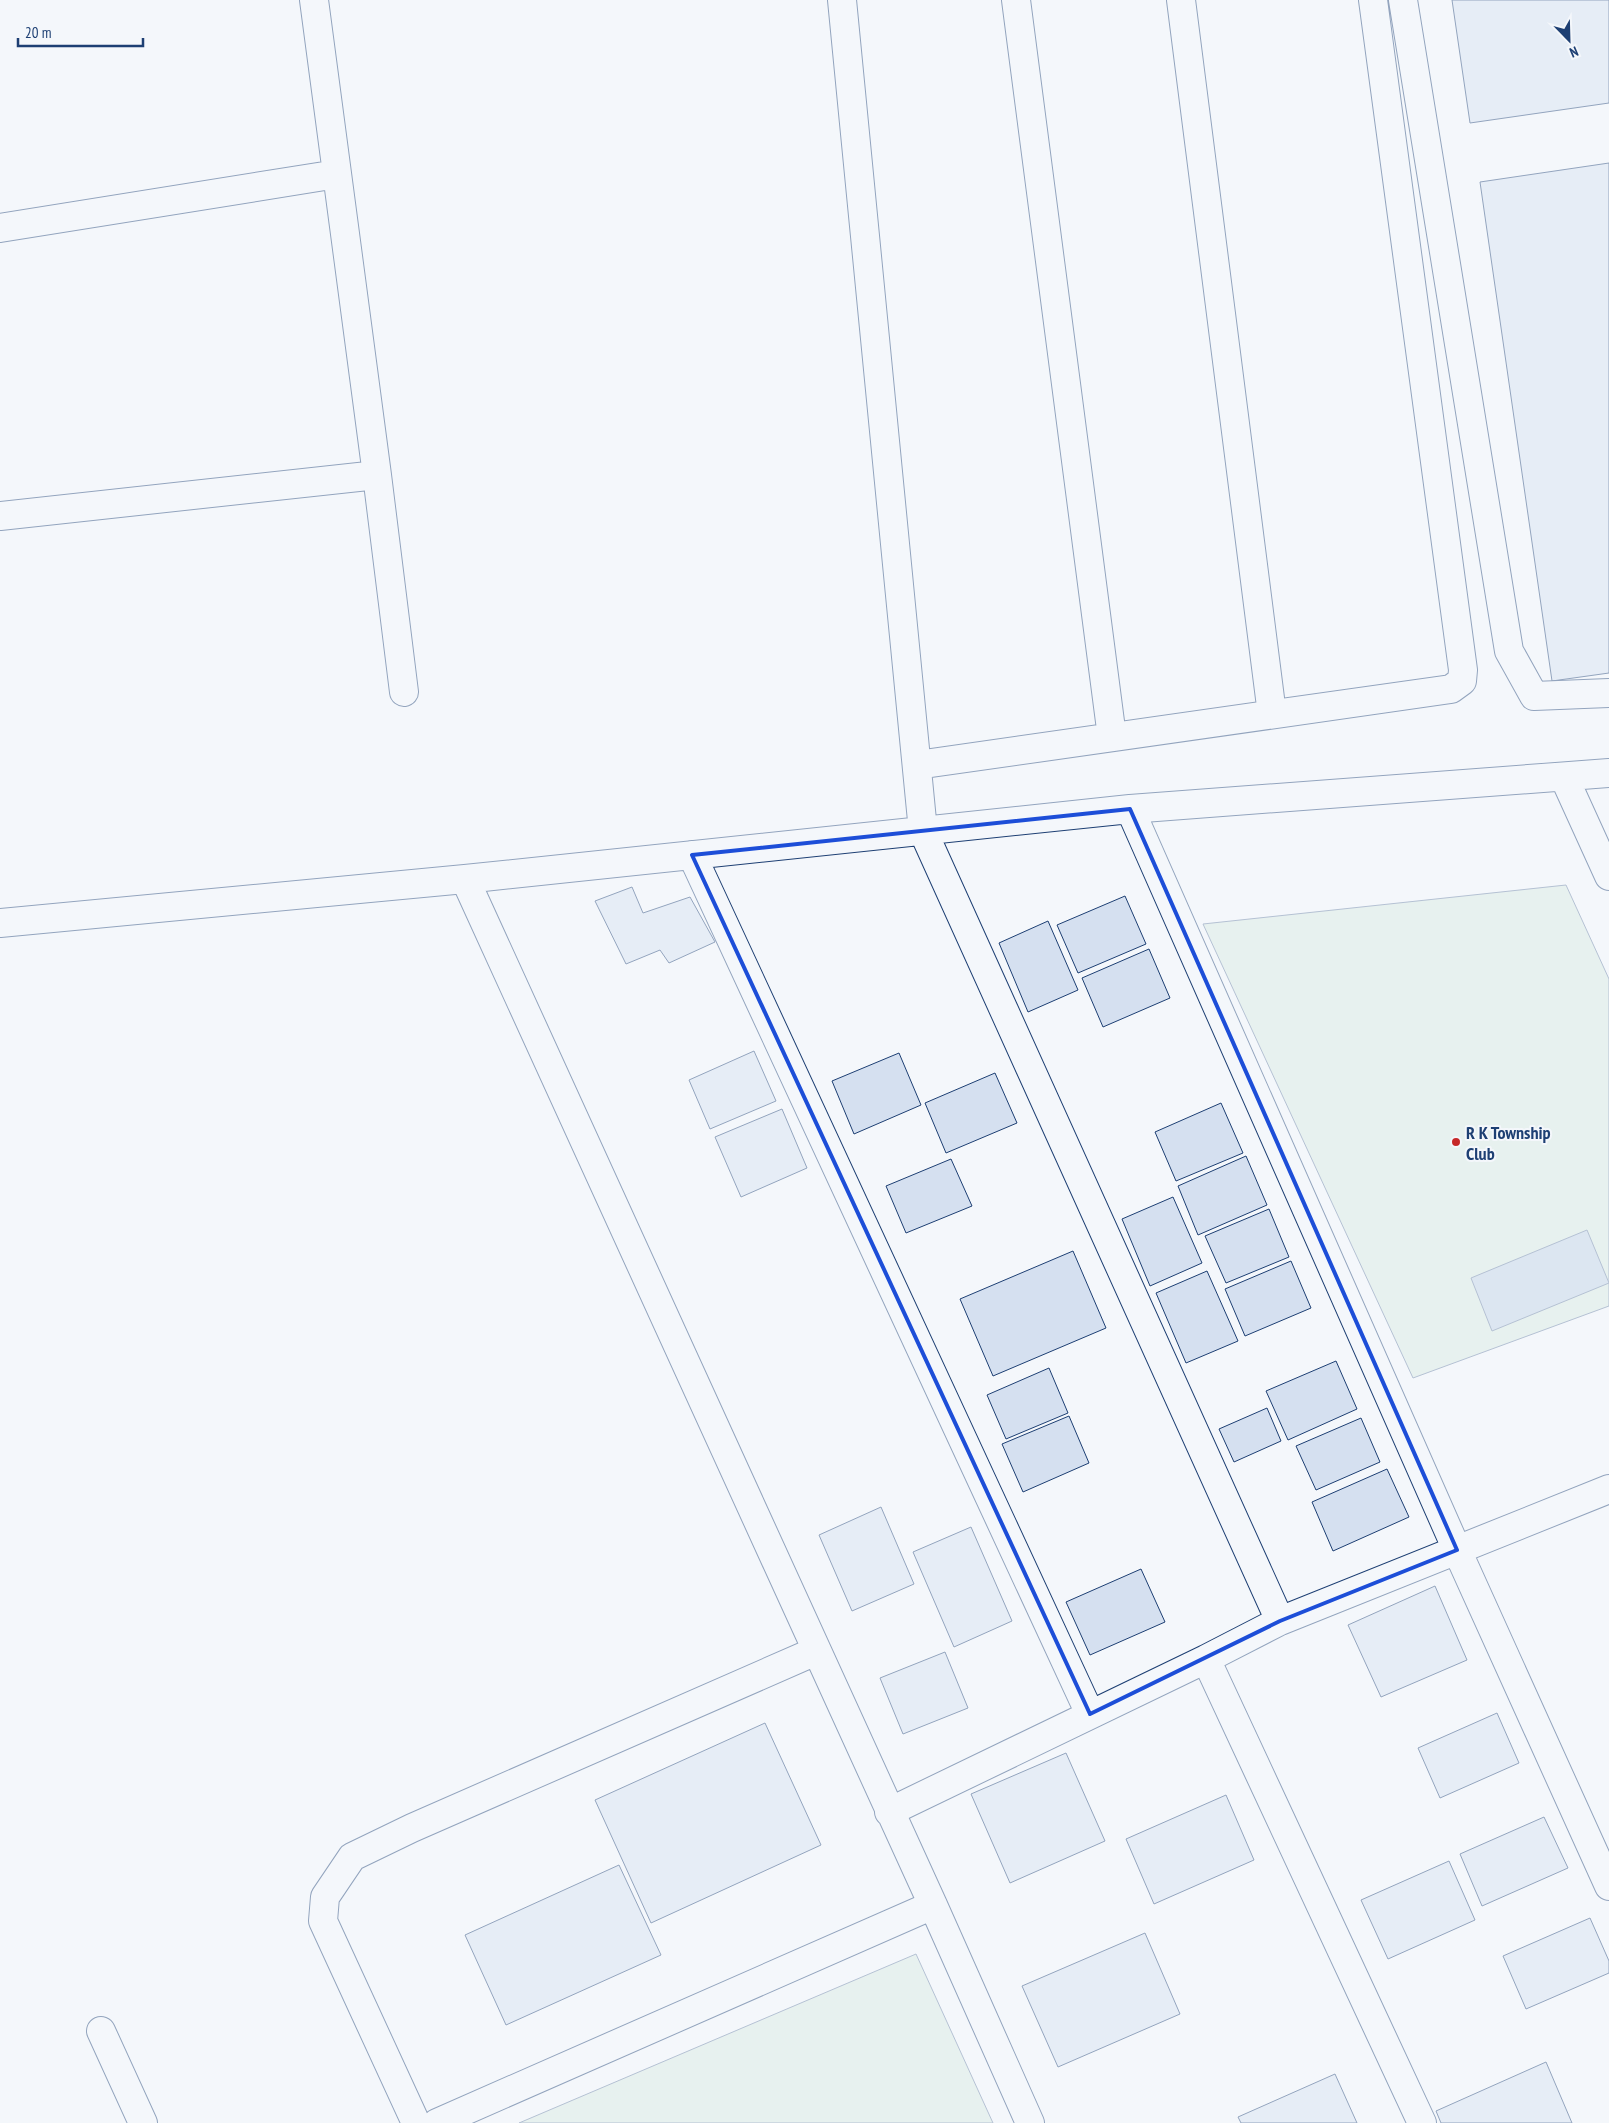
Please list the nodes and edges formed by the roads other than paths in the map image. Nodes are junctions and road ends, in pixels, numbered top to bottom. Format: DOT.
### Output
graph roads {
  1 [pos="314,0"];
  2 [pos="842,0"];
  3 [pos="1016,0"];
  4 [pos="1181,0"];
  5 [pos="1373,0"];
  6 [pos="1403,0"];
  7 [pos="337,174"];
  8 [pos="0,228"];
  9 [pos="377,475"];
  10 [pos="0,516"];
  11 [pos="404,692"];
  12 [pos="1609,693"];
  13 [pos="1272,714"];
  14 [pos="1112,737"];
  15 [pos="917,765"];
  16 [pos="1609,773"];
  17 [pos="1564,777"];
  18 [pos="1130,809"];
  19 [pos="923,831"];
  20 [pos="692,855"];
  21 [pos="1609,876"];
  22 [pos="465,879"];
  23 [pos="0,923"];
  24 [pos="1609,1489"];
  25 [pos="1457,1550"];
  26 [pos="1280,1621"];
  27 [pos="816,1651"];
  28 [pos="1206,1660"];
  29 [pos="1090,1714"];
  30 [pos="889,1812"];
  31 [pos="1609,1886"];
  32 [pos="932,1905"];
  33 [pos="100,2031"];
  34 [pos="143,2123"];
  35 [pos="416,2123"];
  36 [pos="438,2123"];
  37 [pos="1030,2123"];
  38 [pos="1422,2123"];
  1 -- 7 [label="street"];
  2 -- 15 [label="street"];
  3 -- 14 [label="street"];
  4 -- 13 [label="street"];
  5 -- 13 [label="street"];
  6 -- 12 [label="street"];
  7 -- 8 [label="street"];
  7 -- 9 [label="street"];
  9 -- 10 [label="street"];
  9 -- 11 [label="street"];
  13 -- 14 [label="street"];
  14 -- 15 [label="street"];
  15 -- 19 [label="street"];
  16 -- 17 [label="street"];
  17 -- 18 [label="street"];
  17 -- 21 [label="street"];
  18 -- 19 [label="street"];
  18 -- 25 [label="street"];
  19 -- 20 [label="street"];
  19 -- 26 [label="street"];
  20 -- 22 [label="street"];
  20 -- 29 [label="street"];
  22 -- 23 [label="street"];
  22 -- 27 [label="street"];
  24 -- 25 [label="street"];
  25 -- 26 [label="street"];
  25 -- 31 [label="street"];
  26 -- 28 [label="street"];
  27 -- 30 [label="street"];
  27 -- 35 [label="street"];
  28 -- 29 [label="street"];
  28 -- 38 [label="street"];
  29 -- 30 [label="street"];
  30 -- 32 [label="street"];
  32 -- 36 [label="street"];
  32 -- 37 [label="street"];
  33 -- 34 [label="street"];
}
